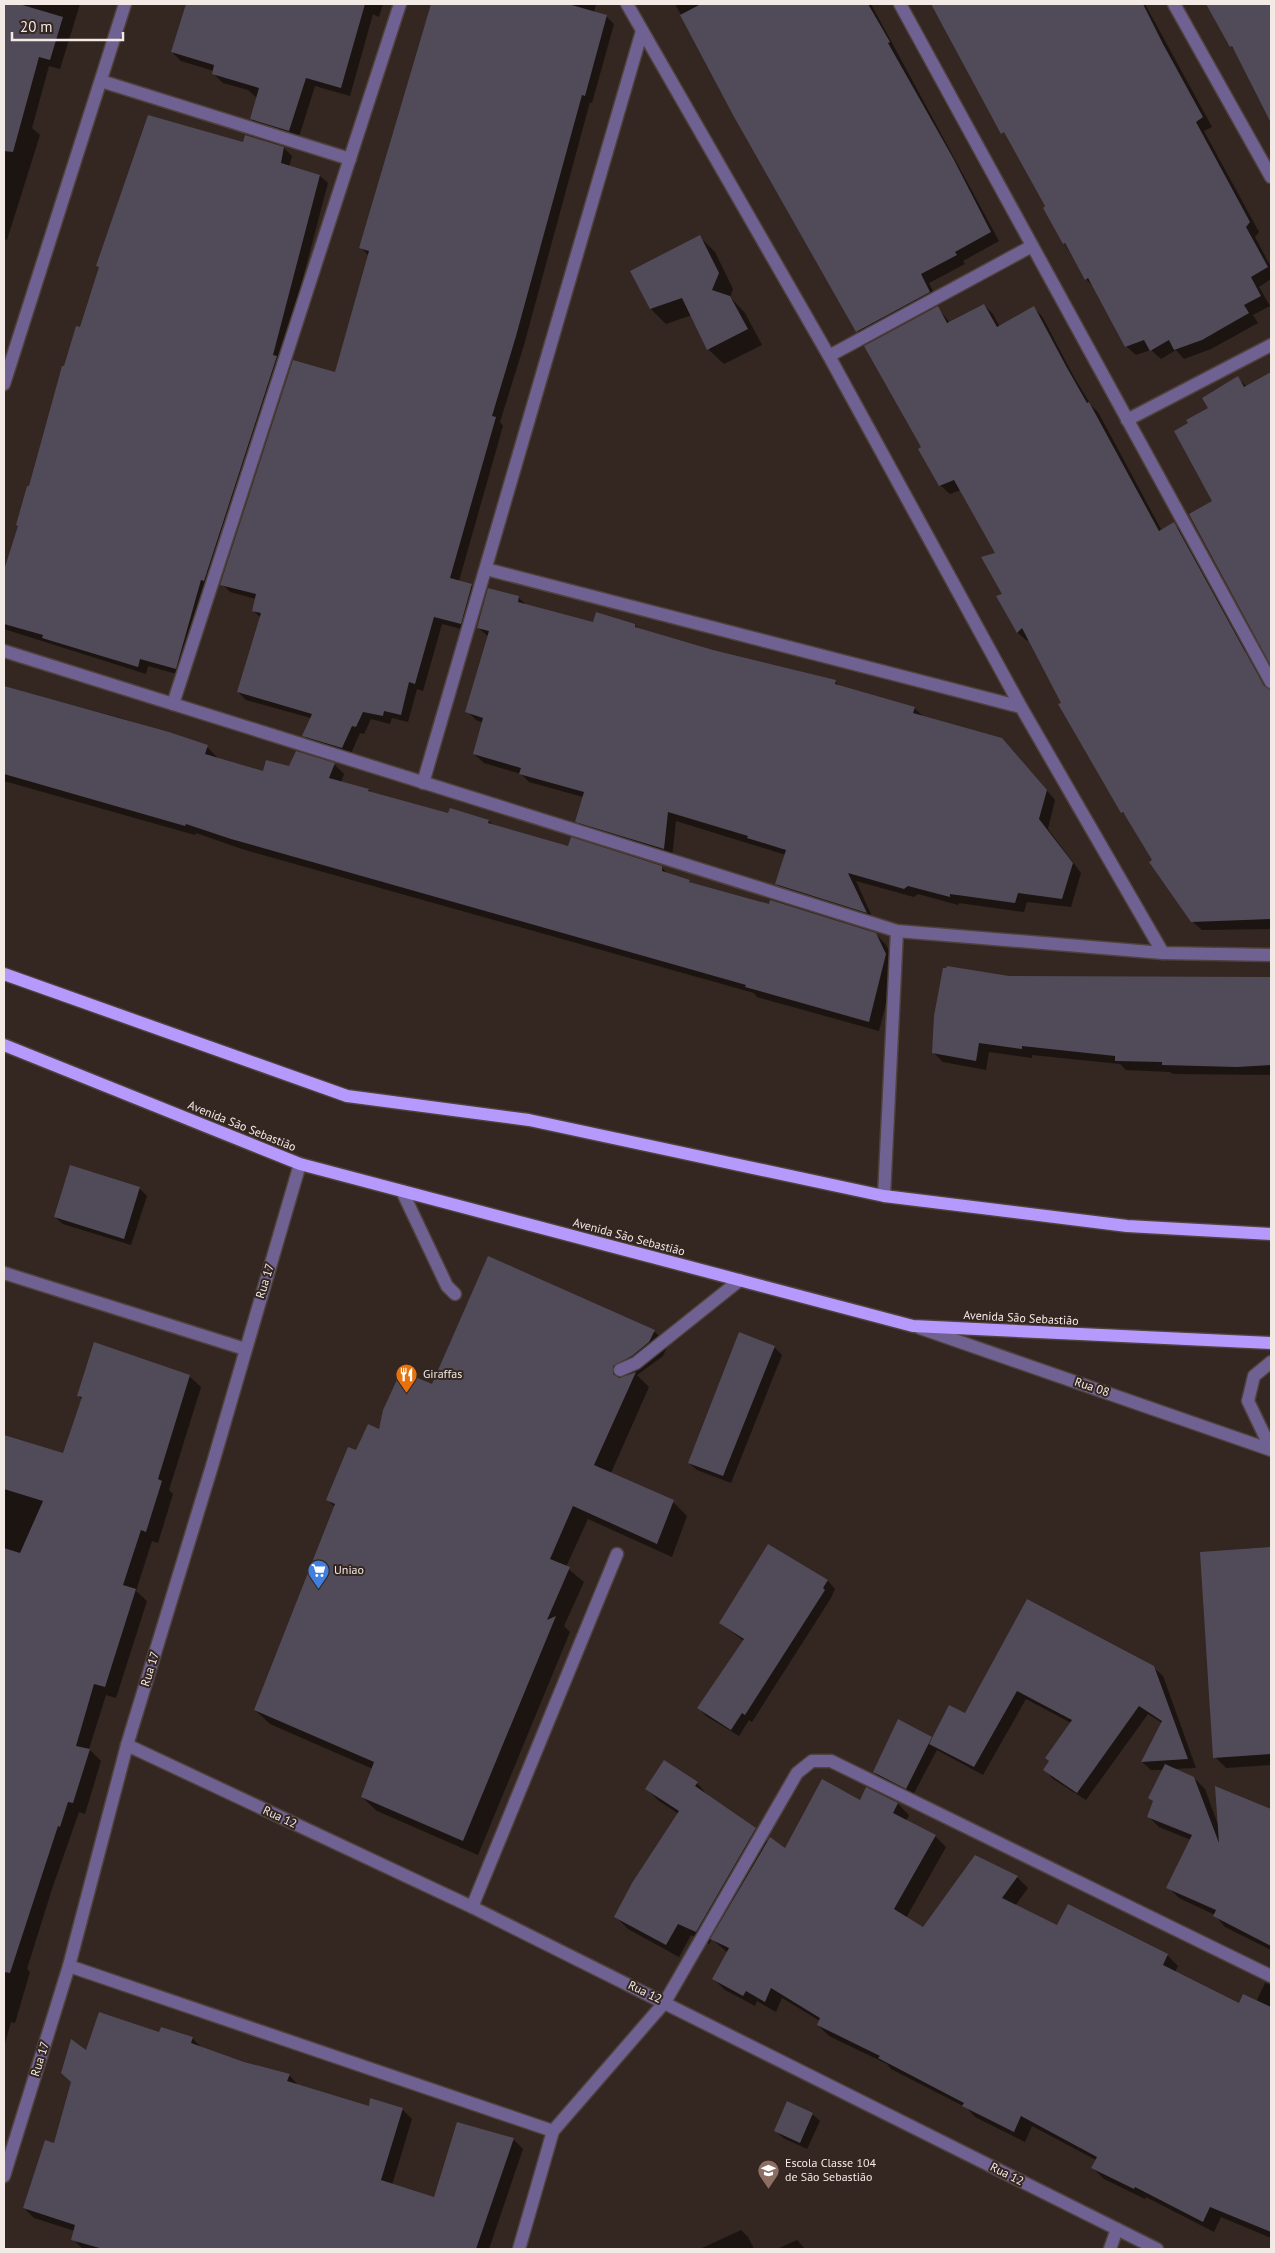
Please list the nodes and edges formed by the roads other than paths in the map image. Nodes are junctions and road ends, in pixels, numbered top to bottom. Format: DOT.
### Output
graph roads {
  1 [pos="124,4"];
  2 [pos="400,4"];
  3 [pos="627,4"];
  4 [pos="900,4"];
  5 [pos="1174,4"];
  6 [pos="642,31"];
  7 [pos="101,81"];
  8 [pos="350,158"];
  9 [pos="1267,161"];
  10 [pos="1271,178"];
  11 [pos="1032,246"];
  12 [pos="1271,345"];
  13 [pos="829,356"];
  14 [pos="4,384"];
  15 [pos="1126,420"];
  16 [pos="486,569"];
  17 [pos="4,651"];
  18 [pos="1271,682"];
  19 [pos="173,704"];
  20 [pos="1020,707"];
  21 [pos="423,783"];
  22 [pos="897,931"];
  23 [pos="1163,953"];
  24 [pos="1271,955"];
  25 [pos="4,974"];
  26 [pos="4,1045"];
  27 [pos="300,1164"];
  28 [pos="402,1191"];
  29 [pos="884,1196"];
  30 [pos="1271,1234"];
  31 [pos="4,1273"];
  32 [pos="740,1280"];
  33 [pos="456,1294"];
  34 [pos="913,1326"];
  35 [pos="1271,1343"];
  36 [pos="245,1349"];
  37 [pos="1271,1362"];
  38 [pos="620,1370"];
  39 [pos="1271,1450"];
  40 [pos="617,1554"];
  41 [pos="127,1744"];
  42 [pos="472,1907"];
  43 [pos="69,1966"];
  44 [pos="1271,1976"];
  45 [pos="665,2002"];
  46 [pos="553,2130"];
  47 [pos="4,2176"];
  48 [pos="1117,2229"];
  49 [pos="520,2249"];
  50 [pos="1110,2249"];
  51 [pos="1158,2249"];
  1 -- 7 [label="street"];
  2 -- 8 [label="street"];
  3 -- 6 [label="street"];
  4 -- 11 [label="street"];
  5 -- 9 [label="street"];
  6 -- 13 [label="street"];
  6 -- 16 [label="street"];
  7 -- 8 [label="street"];
  7 -- 14 [label="street"];
  8 -- 19 [label="street"];
  9 -- 10 [label="street"];
  11 -- 13 [label="street"];
  11 -- 15 [label="street"];
  12 -- 15 [label="street"];
  13 -- 20 [label="street"];
  15 -- 18 [label="street"];
  16 -- 20 [label="street"];
  16 -- 21 [label="street"];
  17 -- 19 [label="street"];
  19 -- 21 [label="street"];
  20 -- 23 [label="street"];
  21 -- 22 [label="street"];
  22 -- 23 [label="street"];
  22 -- 29 [label="street"];
  23 -- 24 [label="street"];
  25 -- 29 [label="main road"];
  26 -- 27 [label="main road, Avenida São Sebastião"];
  27 -- 28 [label="main road, Avenida São Sebastião"];
  27 -- 36 [label="street, Rua 17"];
  28 -- 32 [label="main road, Avenida São Sebastião"];
  28 -- 33 [label="street"];
  29 -- 30 [label="main road"];
  31 -- 36 [label="street"];
  32 -- 34 [label="main road, Avenida São Sebastião"];
  32 -- 38 [label="street"];
  34 -- 35 [label="main road, Avenida São Sebastião"];
  34 -- 39 [label="street, Rua 08"];
  36 -- 41 [label="street, Rua 17"];
  37 -- 39 [label="street"];
  40 -- 42 [label="street"];
  41 -- 42 [label="street, Rua 12"];
  41 -- 43 [label="street, Rua 17"];
  42 -- 45 [label="street, Rua 12"];
  43 -- 46 [label="street"];
  43 -- 47 [label="street, Rua 17"];
  44 -- 45 [label="street"];
  45 -- 46 [label="street"];
  45 -- 48 [label="street, Rua 12"];
  46 -- 49 [label="street"];
  48 -- 50 [label="street"];
  48 -- 51 [label="street, Rua 12"];
}
